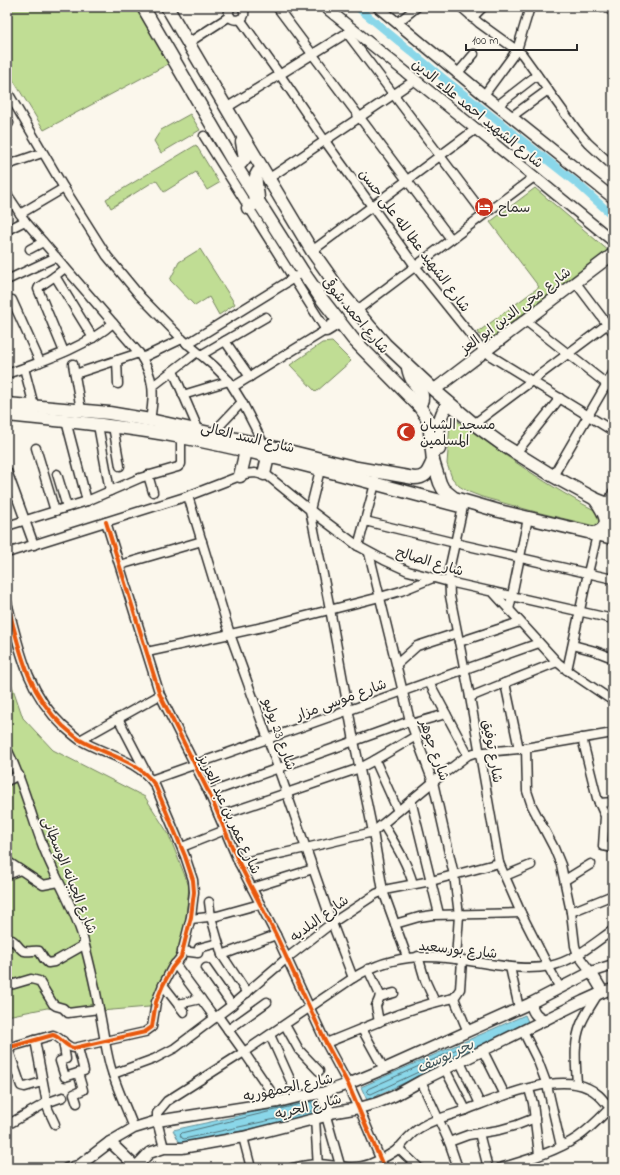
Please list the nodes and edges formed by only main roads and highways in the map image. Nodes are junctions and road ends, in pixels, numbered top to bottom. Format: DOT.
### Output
graph roads {
  1 [pos="143,7"];
  2 [pos="167,7"];
  3 [pos="240,131"];
  4 [pos="234,163"];
  5 [pos="265,174"];
  6 [pos="253,204"];
  7 [pos="613,254"];
  8 [pos="339,322"];
  9 [pos="326,330"];
  10 [pos="408,366"];
  11 [pos="434,390"];
  12 [pos="449,403"];
  13 [pos="7,404"];
  14 [pos="419,406"];
  15 [pos="101,412"];
  16 [pos="7,415"];
  17 [pos="114,420"];
  18 [pos="98,425"];
  19 [pos="246,451"];
  20 [pos="266,451"];
  21 [pos="433,461"];
  22 [pos="355,473"];
  23 [pos="264,474"];
  24 [pos="240,476"];
  25 [pos="595,499"];
  26 [pos="610,505"];
  27 [pos="479,506"];
  28 [pos="595,534"];
  29 [pos="613,538"];
  1 -- 4 [label="main road, شارع احمد شوقى"];
  2 -- 3 [label="main road, شارع احمد شوقى"];
  3 -- 4 [label="main road"];
  3 -- 5 [label="main road, شارع احمد شوقى"];
  4 -- 6 [label="main road, شارع احمد شوقى"];
  5 -- 6 [label="main road"];
  5 -- 10 [label="main road, شارع احمد شوقى"];
  6 -- 8 [label="main road, شارع احمد شوقى"];
  7 -- 11 [label="main road, شارع محى الدين ابو العز"];
  8 -- 9 [label="main road"];
  8 -- 14 [label="main road, شارع احمد شوقى"];
  10 -- 11 [label="main road, شارع احمد شوقى"];
  10 -- 14 [label="main road"];
  11 -- 12 [label="main road, شارع احمد شوقى"];
  12 -- 25 [label="main road, شارع احمد شوقى"];
  12 -- 27 [label="main road"];
  13 -- 15 [label="main road, شارع السد العالى"];
  14 -- 21 [label="main road, شارع احمد شوقى"];
  15 -- 17 [label="main road, شارع السد العالى"];
  15 -- 18 [label="main road"];
  16 -- 18 [label="main road, شارع السد العالى"];
  17 -- 18 [label="main road, شارع السد العالى"];
  17 -- 19 [label="main road, شارع السد العالى"];
  17 -- 20 [label="main road, شارع السد العالى"];
  19 -- 20 [label="main road, شارع السد العالى"];
  19 -- 24 [label="main road"];
  20 -- 22 [label="main road, شارع السد العالى"];
  20 -- 22 [label="main road, شارع السد العالى"];
  20 -- 23 [label="main road"];
  21 -- 22 [label="main road, شارع السد العالى"];
  21 -- 27 [label="main road, شارع احمد شوقى"];
  22 -- 27 [label="main road, شارع السد العالى"];
  25 -- 26 [label="main road, شارع احمد شوقى"];
  25 -- 28 [label="main road"];
  27 -- 28 [label="main road, شارع احمد شوقى"];
  28 -- 29 [label="main road, شارع احمد شوقى"];
}
